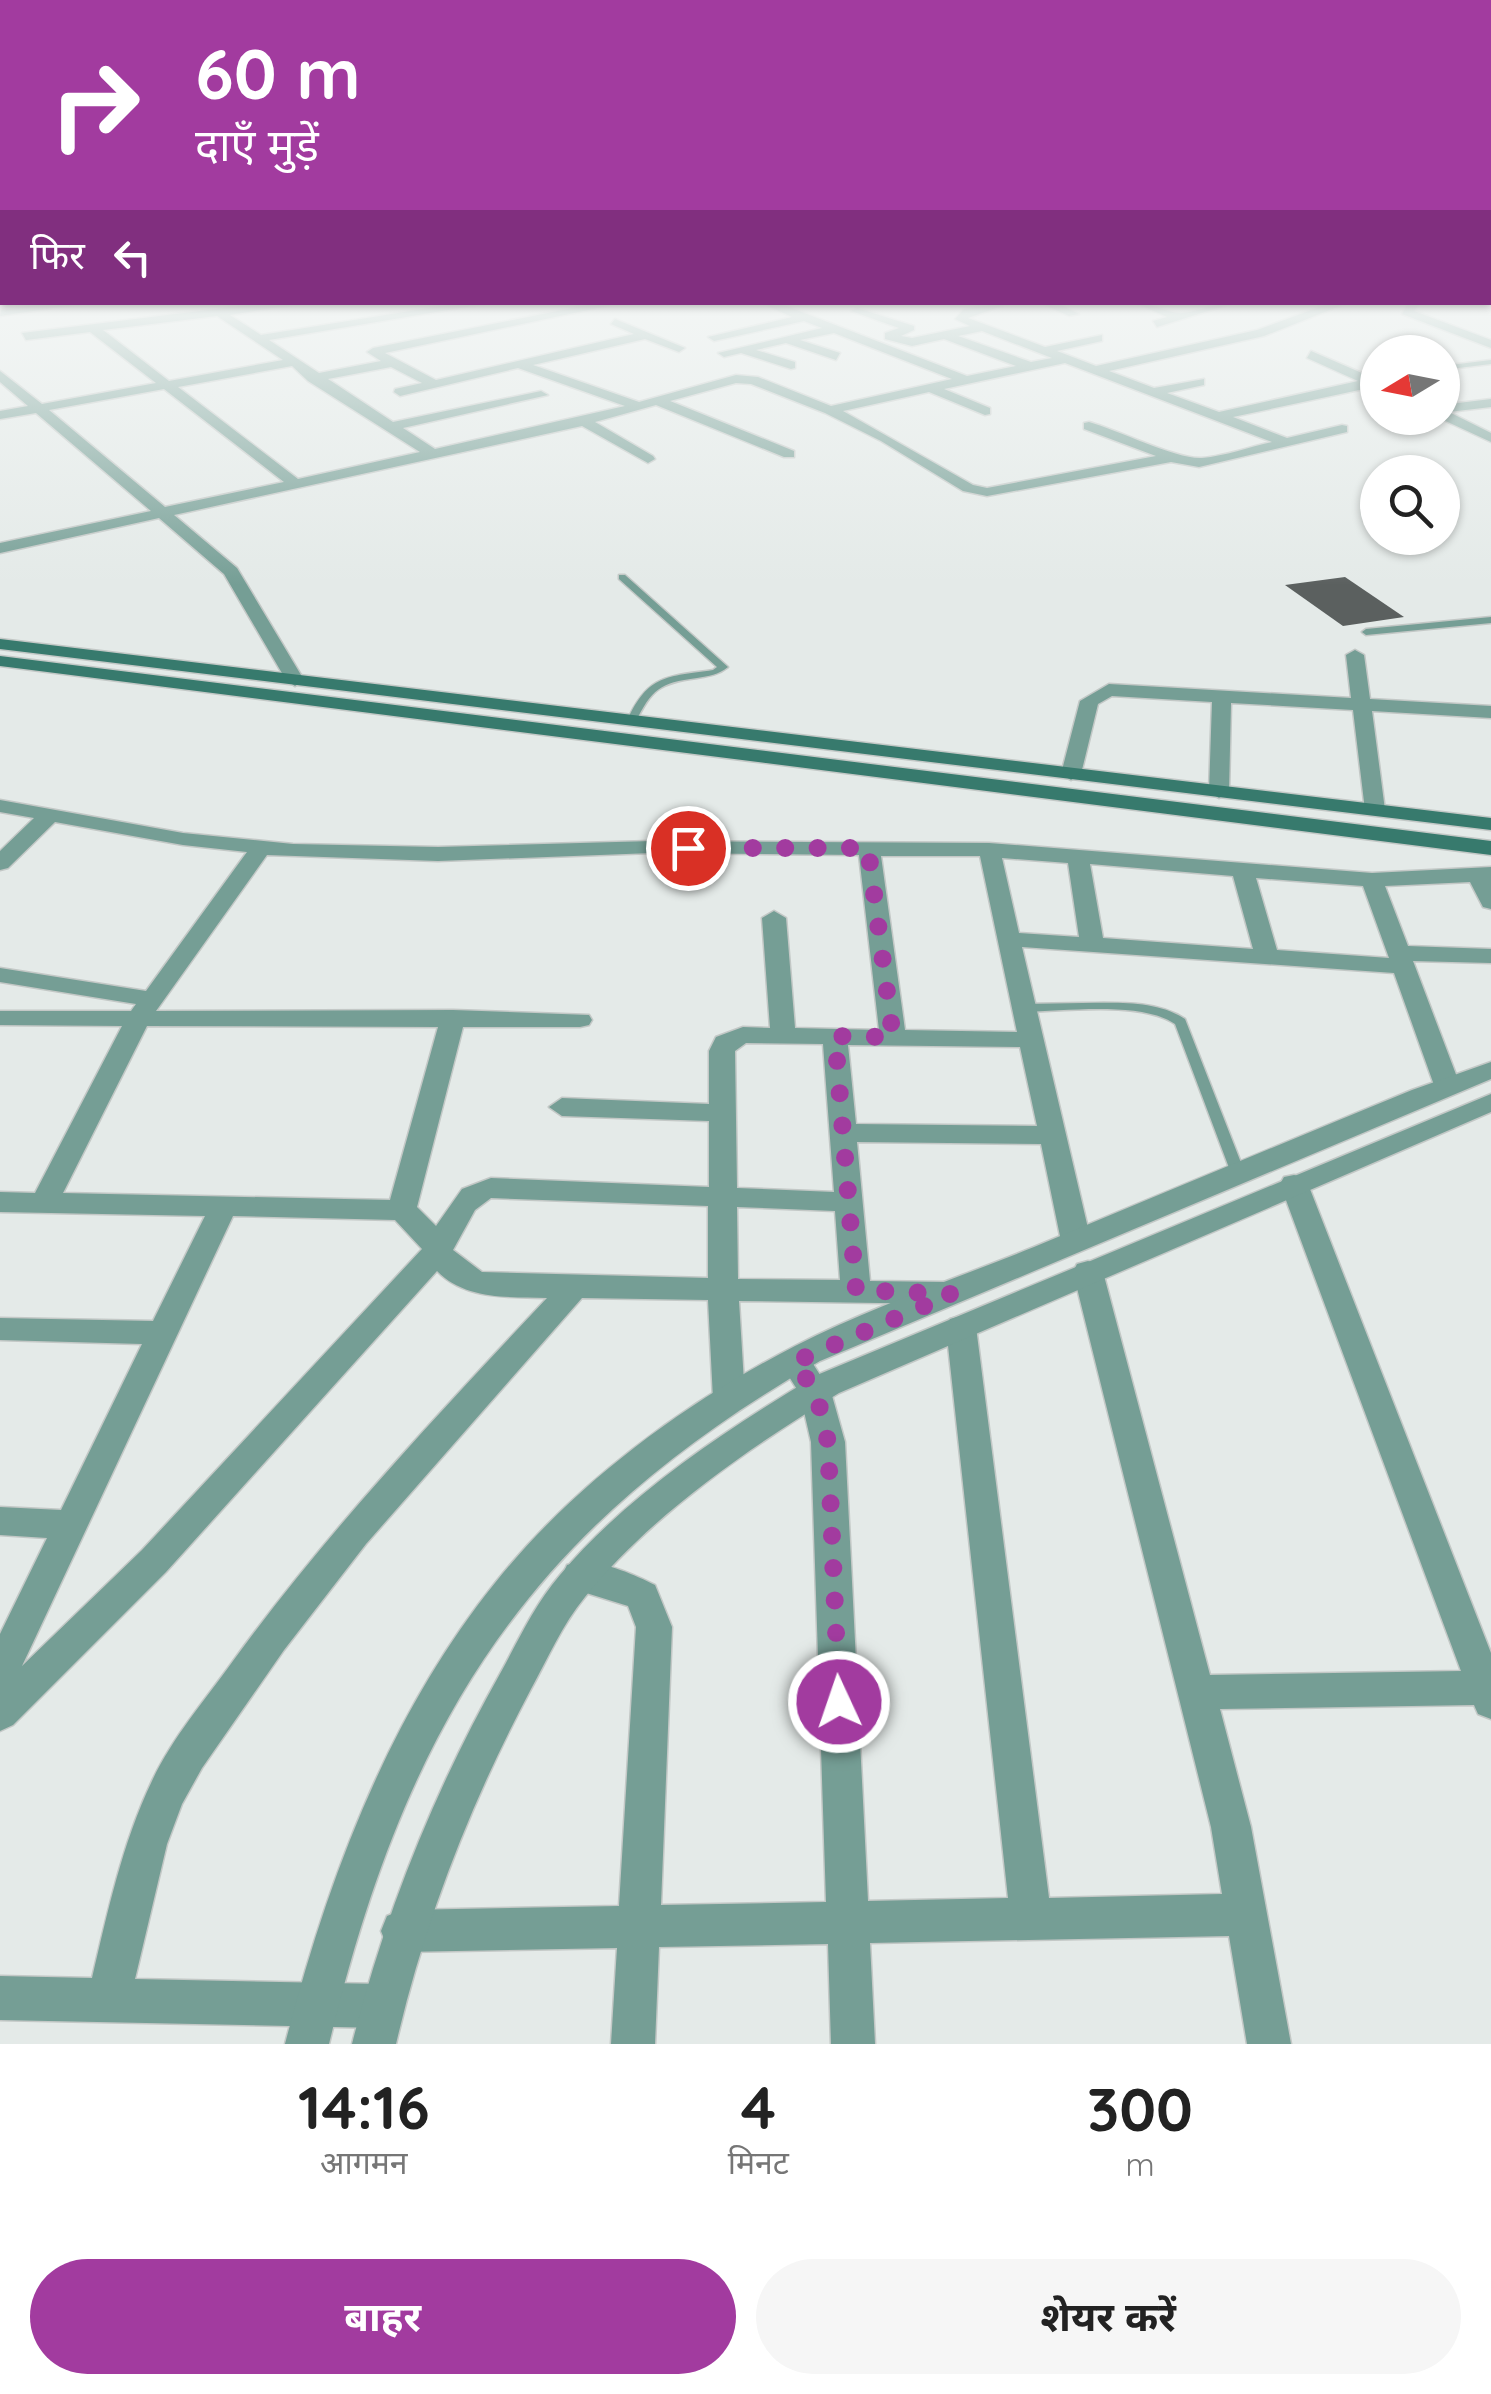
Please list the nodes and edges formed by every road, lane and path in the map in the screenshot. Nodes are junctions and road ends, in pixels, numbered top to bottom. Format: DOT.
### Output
graph roads {
  1 [pos="20,393"];
  2 [pos="119,393"];
  3 [pos="177,393"];
  4 [pos="337,393"];
  5 [pos="603,393"];
  6 [pos="685,393"];
  7 [pos="785,393"];
  8 [pos="906,393"];
  9 [pos="943,393"];
  10 [pos="1156,393"];
  11 [pos="1326,393"];
  12 [pos="541,395"];
  13 [pos="657,401"];
  14 [pos="1491,403"];
  15 [pos="640,406"];
  16 [pos="36,408"];
  17 [pos="1460,409"];
  18 [pos="830,410"];
  19 [pos="984,410"];
  20 [pos="0,415"];
  21 [pos="1216,417"];
  22 [pos="584,421"];
  23 [pos="1460,422"];
  24 [pos="1089,426"];
  25 [pos="389,427"];
  26 [pos="1342,430"];
  27 [pos="1491,438"];
  28 [pos="1288,443"];
  29 [pos="789,454"];
  30 [pos="434,455"];
  31 [pos="1171,458"];
  32 [pos="648,460"];
  33 [pos="297,485"];
  34 [pos="161,515"];
  35 [pos="0,548"];
  36 [pos="622,578"];
  37 [pos="1491,620"];
  38 [pos="1366,632"];
  39 [pos="0,644"];
  40 [pos="1355,655"];
  41 [pos="0,661"];
  42 [pos="294,680"];
  43 [pos="336,685"];
  44 [pos="1222,694"];
  45 [pos="318,701"];
  46 [pos="1361,703"];
  47 [pos="1491,712"];
  48 [pos="632,720"];
  49 [pos="1070,774"];
  50 [pos="1219,792"];
  51 [pos="0,806"];
  52 [pos="1375,810"];
  53 [pos="50,816"];
  54 [pos="1491,824"];
  55 [pos="260,848"];
  56 [pos="868,848"];
  57 [pos="1491,848"];
  58 [pos="990,850"];
  59 [pos="1078,856"];
  60 [pos="0,863"];
  61 [pos="1242,870"];
  62 [pos="1484,875"];
  63 [pos="1372,880"];
  64 [pos="1491,902"];
  65 [pos="774,918"];
  66 [pos="1009,939"];
  67 [pos="1092,946"];
  68 [pos="1491,956"];
  69 [pos="1267,957"];
  70 [pos="1401,959"];
  71 [pos="0,975"];
  72 [pos="1024,1008"];
  73 [pos="144,1009"];
  74 [pos="453,1017"];
  75 [pos="0,1018"];
  76 [pos="580,1020"];
  77 [pos="782,1036"];
  78 [pos="835,1036"];
  79 [pos="893,1037"];
  80 [pos="1034,1040"];
  81 [pos="1491,1070"];
  82 [pos="1448,1086"];
  83 [pos="1491,1102"];
  84 [pos="562,1108"];
  85 [pos="722,1112"];
  86 [pos="843,1133"];
  87 [pos="1052,1134"];
  88 [pos="1238,1173"];
  89 [pos="1294,1184"];
  90 [pos="723,1199"];
  91 [pos="0,1202"];
  92 [pos="44,1202"];
  93 [pos="849,1202"];
  94 [pos="224,1206"];
  95 [pos="402,1210"];
  96 [pos="440,1250"];
  97 [pos="1082,1257"];
  98 [pos="576,1285"];
  99 [pos="723,1289"];
  100 [pos="856,1290"];
  101 [pos="957,1310"];
  102 [pos="0,1329"];
  103 [pos="162,1333"];
  104 [pos="805,1377"];
  105 [pos="729,1399"];
  106 [pos="0,1522"];
  107 [pos="68,1524"];
  108 [pos="580,1576"];
  109 [pos="0,1673"];
  110 [pos="1196,1692"];
  111 [pos="1488,1695"];
  112 [pos="0,1713"];
  113 [pos="1248,1915"];
  114 [pos="1031,1920"];
  115 [pos="849,1924"];
  116 [pos="640,1926"];
  117 [pos="402,1931"];
  118 [pos="0,1998"];
  119 [pos="108,2000"];
  120 [pos="311,2024"];
  121 [pos="378,2025"];
  122 [pos="633,2044"];
  123 [pos="853,2044"];
  124 [pos="1269,2044"];
  1 -- 16 [label="street"];
  2 -- 16 [label="street"];
  3 -- 33 [label="street"];
  4 -- 25 [label="street"];
  5 -- 15 [label="street"];
  6 -- 13 [label="street"];
  7 -- 18 [label="street"];
  8 -- 18 [label="street"];
  9 -- 19 [label="street"];
  10 -- 21 [label="street"];
  11 -- 21 [label="street"];
  12 -- 25 [label="street"];
  13 -- 15 [label="street"];
  13 -- 29 [label="street"];
  14 -- 17 [label="street"];
  15 -- 22 [label="street"];
  16 -- 20 [label="street"];
  16 -- 34 [label="street"];
  18 -- 31 [label="street"];
  21 -- 28 [label="street"];
  22 -- 30 [label="street"];
  22 -- 32 [label="street"];
  23 -- 27 [label="street"];
  24 -- 31 [label="street"];
  25 -- 30 [label="street"];
  26 -- 28 [label="street"];
  28 -- 31 [label="street"];
  30 -- 33 [label="street"];
  33 -- 34 [label="street"];
  34 -- 35 [label="street"];
  34 -- 42 [label="street"];
  36 -- 48 [label="lane"];
  37 -- 38 [label="lane"];
  39 -- 42 [label="main road"];
  40 -- 46 [label="street"];
  41 -- 45 [label="main road"];
  42 -- 43 [label="main road"];
  43 -- 45 [label="main road"];
  43 -- 48 [label="main road"];
  44 -- 46 [label="street"];
  44 -- 49 [label="street"];
  44 -- 50 [label="street"];
  45 -- 57 [label="main road"];
  46 -- 47 [label="street"];
  46 -- 52 [label="street"];
  48 -- 49 [label="main road"];
  49 -- 50 [label="main road"];
  50 -- 52 [label="main road"];
  51 -- 53 [label="street"];
  52 -- 54 [label="main road"];
  53 -- 55 [label="street"];
  53 -- 60 [label="street"];
  55 -- 56 [label="street"];
  55 -- 73 [label="street"];
  56 -- 58 [label="street"];
  56 -- 79 [label="street"];
  58 -- 59 [label="street"];
  58 -- 66 [label="street"];
  59 -- 61 [label="street"];
  59 -- 67 [label="street"];
  61 -- 63 [label="street"];
  61 -- 69 [label="street"];
  62 -- 63 [label="street"];
  62 -- 64 [label="street"];
  63 -- 70 [label="street"];
  65 -- 77 [label="street"];
  66 -- 67 [label="street"];
  66 -- 72 [label="street"];
  67 -- 69 [label="street"];
  68 -- 70 [label="street"];
  69 -- 70 [label="street"];
  70 -- 82 [label="street"];
  71 -- 73 [label="street"];
  72 -- 80 [label="street"];
  72 -- 88 [label="lane"];
  73 -- 74 [label="street"];
  73 -- 75 [label="street"];
  73 -- 92 [label="street"];
  74 -- 76 [label="street"];
  74 -- 95 [label="street"];
  77 -- 78 [label="street"];
  77 -- 85 [label="street"];
  78 -- 79 [label="street"];
  78 -- 86 [label="street"];
  79 -- 80 [label="street"];
  80 -- 87 [label="street"];
  81 -- 82 [label="street"];
  82 -- 88 [label="street"];
  83 -- 89 [label="street"];
  84 -- 85 [label="street"];
  85 -- 90 [label="street"];
  86 -- 87 [label="street"];
  86 -- 93 [label="street"];
  87 -- 97 [label="street"];
  88 -- 97 [label="street"];
  89 -- 97 [label="street"];
  89 -- 111 [label="street"];
  90 -- 93 [label="street"];
  90 -- 96 [label="street"];
  90 -- 99 [label="street"];
  91 -- 92 [label="street"];
  92 -- 94 [label="street"];
  93 -- 100 [label="street"];
  94 -- 95 [label="street"];
  94 -- 103 [label="street"];
  95 -- 96 [label="street"];
  96 -- 98 [label="street"];
  96 -- 112 [label="street"];
  97 -- 101 [label="street"];
  97 -- 110 [label="street"];
  98 -- 99 [label="street"];
  98 -- 119 [label="street"];
  99 -- 100 [label="street"];
  99 -- 105 [label="street"];
  100 -- 101 [label="street"];
  101 -- 104 [label="street"];
  101 -- 114 [label="street"];
  102 -- 103 [label="street"];
  103 -- 107 [label="street"];
  104 -- 105 [label="street"];
  104 -- 108 [label="street"];
  104 -- 115 [label="street"];
  105 -- 120 [label="street"];
  106 -- 107 [label="street"];
  107 -- 109 [label="street"];
  108 -- 116 [label="street"];
  108 -- 117 [label="street"];
  110 -- 111 [label="street"];
  110 -- 113 [label="street"];
  113 -- 114 [label="street"];
  113 -- 124 [label="street"];
  114 -- 115 [label="street"];
  115 -- 116 [label="street"];
  115 -- 123 [label="street"];
  116 -- 117 [label="street"];
  116 -- 122 [label="street"];
  117 -- 121 [label="street"];
  118 -- 119 [label="street"];
  119 -- 120 [label="street"];
  120 -- 121 [label="street"];
}
